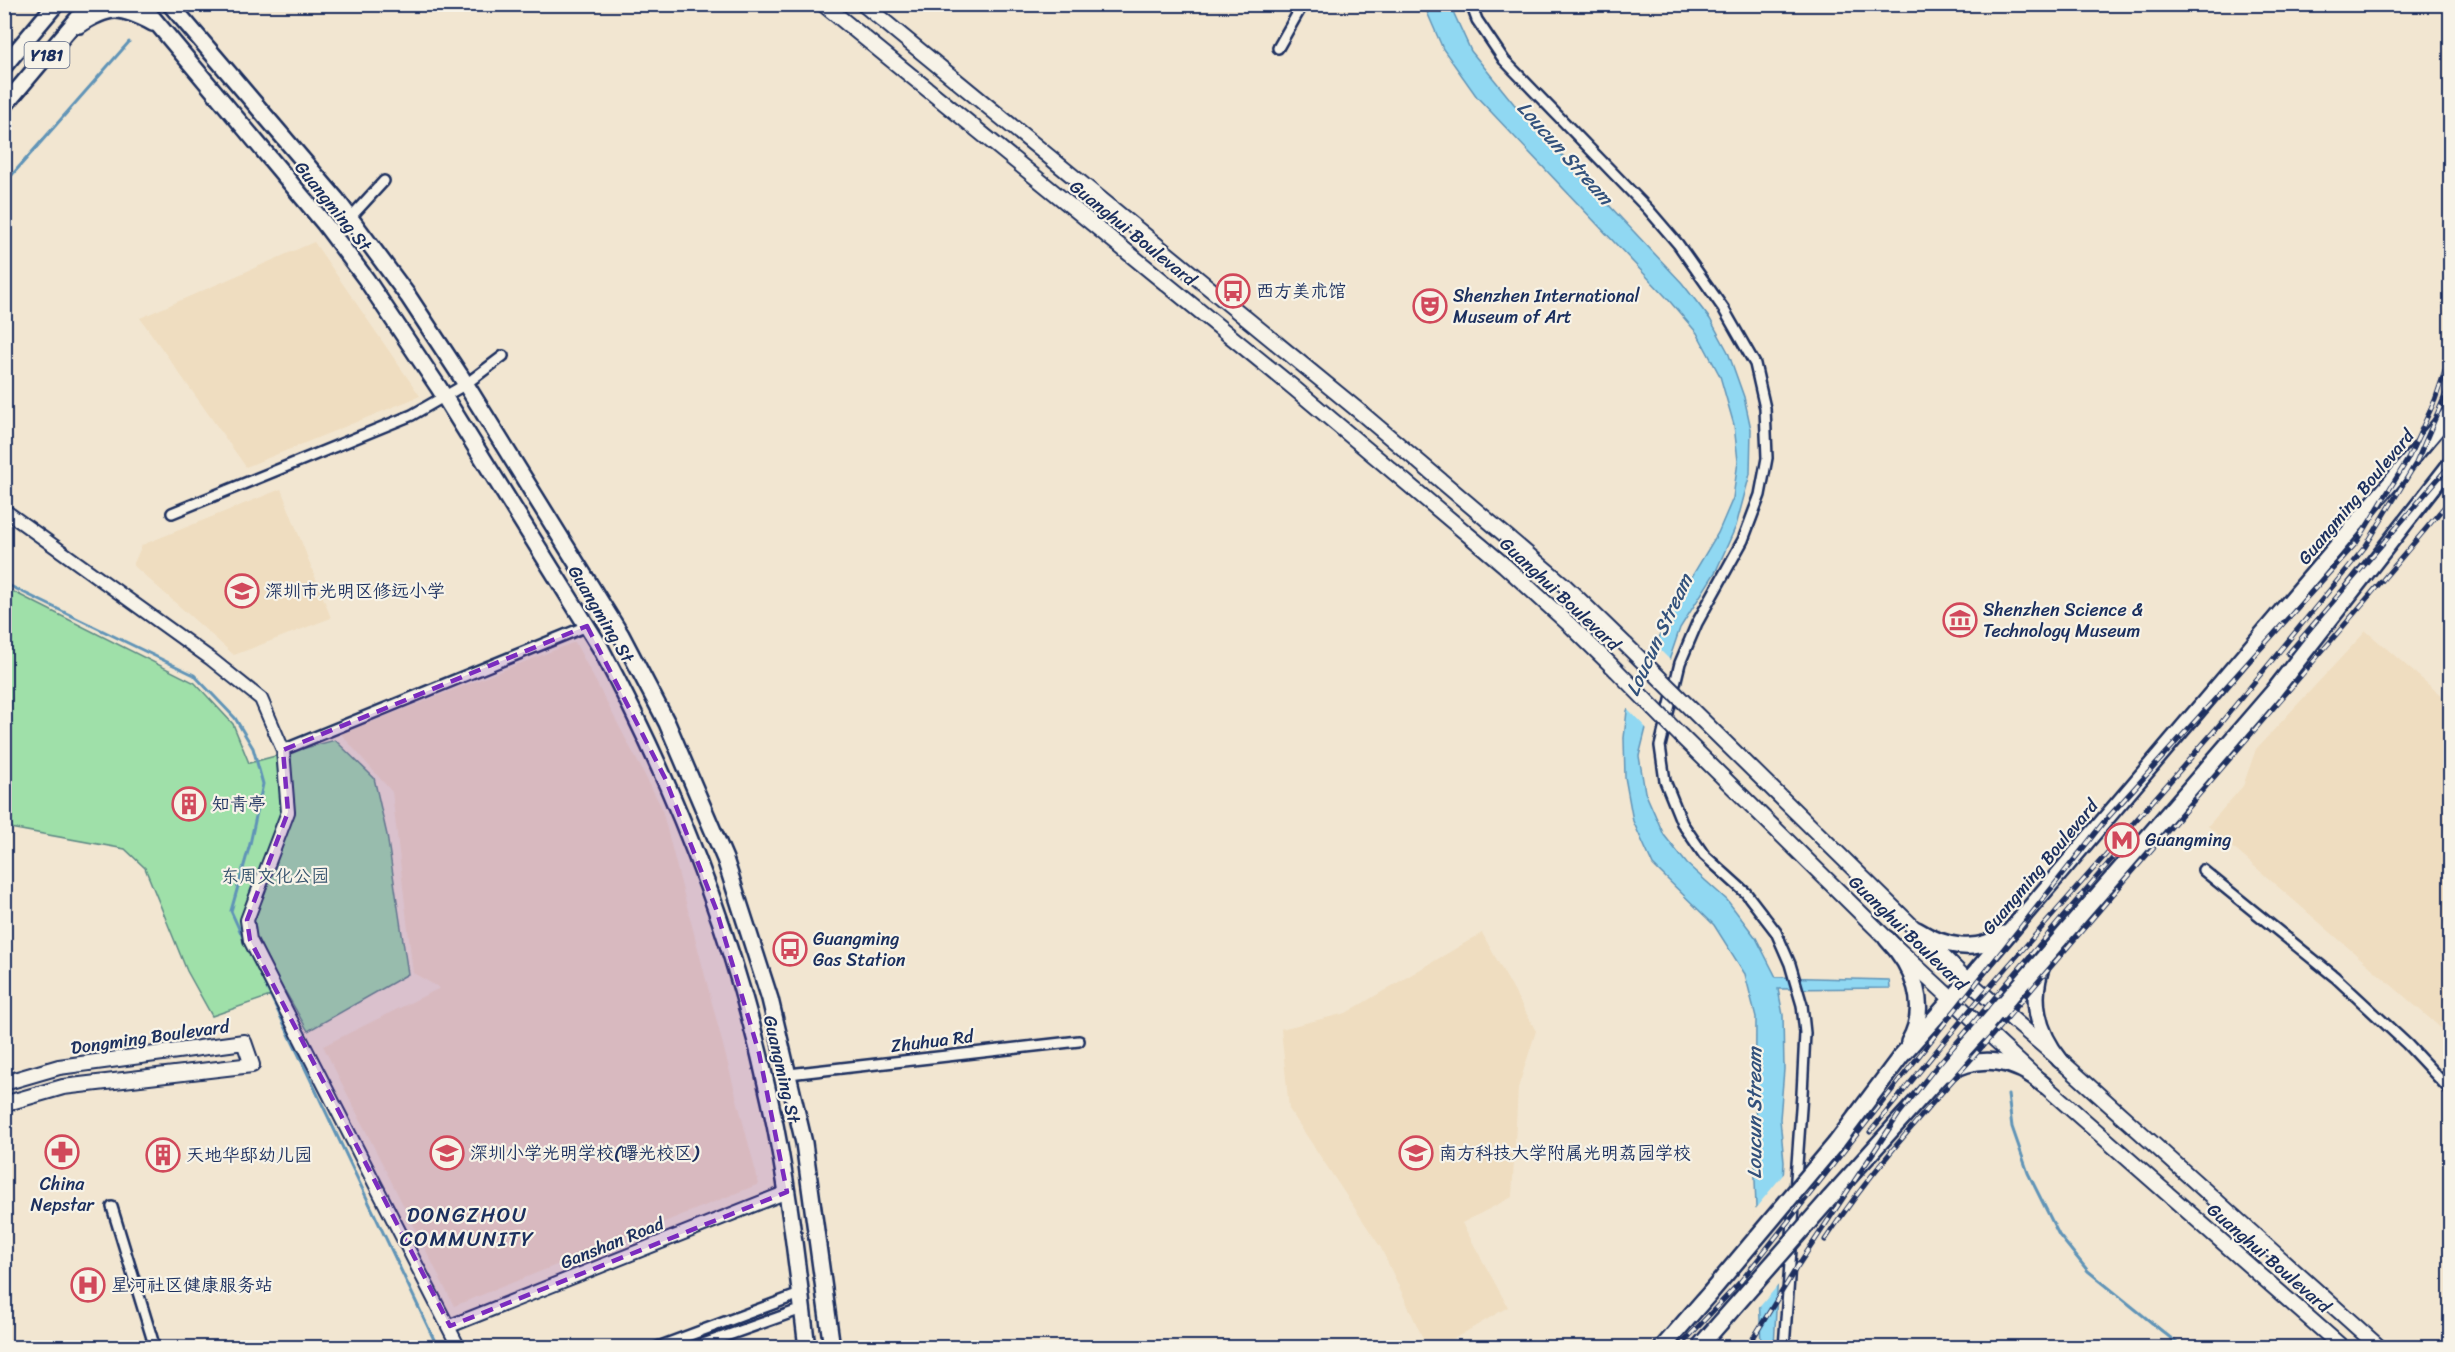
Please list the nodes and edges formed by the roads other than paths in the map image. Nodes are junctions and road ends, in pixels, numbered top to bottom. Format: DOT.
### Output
graph roads {
  1 [pos="56,4"];
  2 [pos="90,4"];
  3 [pos="141,4"];
  4 [pos="823,4"];
  5 [pos="863,4"];
  6 [pos="1303,4"];
  7 [pos="1471,4"];
  8 [pos="172,6"];
  9 [pos="159,26"];
  10 [pos="66,33"];
  11 [pos="1278,48"];
  12 [pos="4,66"];
  13 [pos="4,106"];
  14 [pos="384,181"];
  15 [pos="350,218"];
  16 [pos="503,357"];
  17 [pos="466,384"];
  18 [pos="445,396"];
  19 [pos="2451,413"];
  20 [pos="2451,465"];
  21 [pos="4,510"];
  22 [pos="172,513"];
  23 [pos="587,626"];
  24 [pos="283,750"];
  25 [pos="2202,870"];
  26 [pos="2014,927"];
  27 [pos="1917,930"];
  28 [pos="1887,939"];
  29 [pos="2052,947"];
  30 [pos="1968,981"];
  31 [pos="1951,1000"];
  32 [pos="1999,1009"];
  33 [pos="1983,1028"];
  34 [pos="1079,1041"];
  35 [pos="1901,1056"];
  36 [pos="2061,1060"];
  37 [pos="789,1074"];
  38 [pos="4,1083"];
  39 [pos="2044,1085"];
  40 [pos="1931,1086"];
  41 [pos="2451,1090"];
  42 [pos="4,1104"];
  43 [pos="787,1192"];
  44 [pos="112,1207"];
  45 [pos="1750,1288"];
  46 [pos="801,1302"];
  47 [pos="450,1326"];
  48 [pos="155,1347"];
  49 [pos="459,1347"];
  50 [pos="655,1347"];
  51 [pos="692,1347"];
  52 [pos="807,1347"];
  53 [pos="832,1347"];
  54 [pos="1662,1347"];
  55 [pos="1699,1347"];
  56 [pos="1784,1347"];
  57 [pos="2343,1347"];
  58 [pos="2380,1347"];
  1 -- 12 [label="main road, Y181"];
  2 -- 10 [label="main road, Y181"];
  3 -- 9 [label="main road, Guangming St"];
  4 -- 28 [label="main road, Guanghui Boulevard, bridge"];
  5 -- 27 [label="main road, Guanghui Boulevard, bridge"];
  6 -- 11 [label="street"];
  7 -- 56 [label="street"];
  8 -- 15 [label="main road, Guangming St"];
  9 -- 10 [label="main road"];
  9 -- 18 [label="main road, Guangming St"];
  10 -- 13 [label="main road, Y181"];
  14 -- 15 [label="street"];
  15 -- 17 [label="main road, Guangming St"];
  16 -- 17 [label="street"];
  17 -- 18 [label="street"];
  17 -- 37 [label="main road, Guangming St"];
  18 -- 22 [label="street"];
  18 -- 23 [label="main road, Guangming St"];
  19 -- 26 [label="main road, Guangming Boulevard"];
  20 -- 29 [label="main road"];
  21 -- 24 [label="street"];
  23 -- 24 [label="street"];
  23 -- 43 [label="main road, Guangming St"];
  24 -- 47 [label="street"];
  25 -- 41 [label="street"];
  26 -- 27 [label="main road"];
  26 -- 30 [label="main road, Guangming Boulevard"];
  27 -- 30 [label="main road, Guanghui Boulevard"];
  28 -- 31 [label="main road, Guanghui Boulevard"];
  28 -- 35 [label="main road"];
  29 -- 32 [label="main road"];
  29 -- 36 [label="main road"];
  30 -- 31 [label="main road, Guangming Boulevard"];
  30 -- 32 [label="main road, Guanghui Boulevard"];
  31 -- 33 [label="main road, Guanghui Boulevard"];
  31 -- 35 [label="main road, Guangming Boulevard"];
  32 -- 33 [label="main road"];
  32 -- 36 [label="main road, Guanghui Boulevard"];
  33 -- 39 [label="main road, Guanghui Boulevard"];
  33 -- 40 [label="main road"];
  34 -- 37 [label="street, Zhuhua Rd"];
  35 -- 54 [label="main road, Guangming Boulevard, bridge"];
  36 -- 58 [label="main road, Guanghui Boulevard"];
  37 -- 53 [label="main road, Guangming St"];
  38 -- 42 [label="main road, Dongming Boulevard"];
  39 -- 40 [label="main road"];
  39 -- 57 [label="main road, Guanghui Boulevard"];
  40 -- 55 [label="main road, bridge"];
  43 -- 46 [label="main road, Guangming St"];
  43 -- 47 [label="street, Ganshan Road"];
  44 -- 48 [label="street"];
  45 -- 55 [label="main road"];
  46 -- 50 [label="street"];
  46 -- 51 [label="street"];
  46 -- 52 [label="main road, Guangming St"];
  47 -- 49 [label="street"];
}
